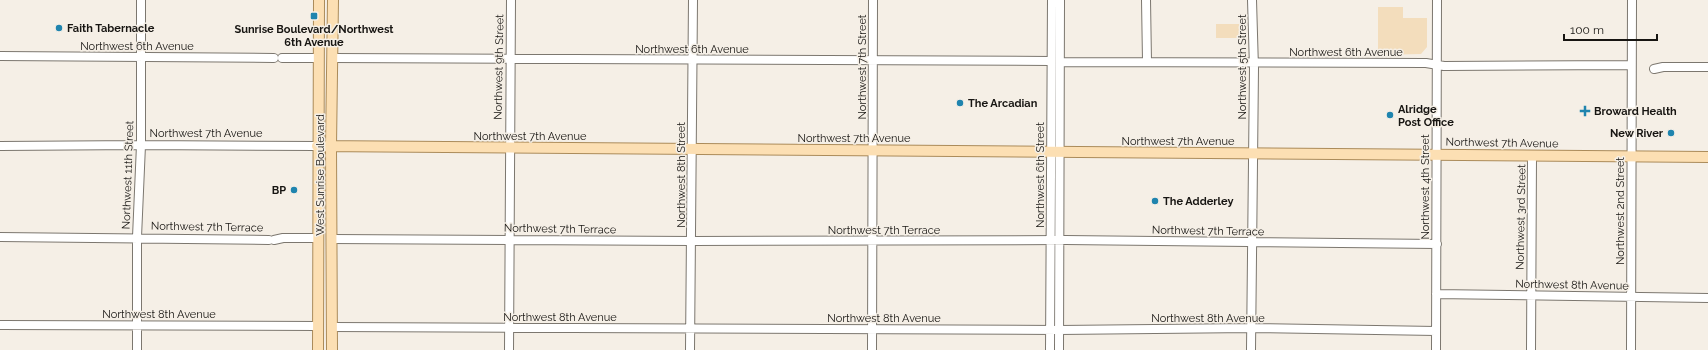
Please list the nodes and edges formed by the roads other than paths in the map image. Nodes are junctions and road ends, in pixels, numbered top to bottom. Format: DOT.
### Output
graph roads {
  1 [pos="141,0"];
  2 [pos="319,0"];
  3 [pos="333,0"];
  4 [pos="510,0"];
  5 [pos="693,0"];
  6 [pos="873,0"];
  7 [pos="1052,0"];
  8 [pos="1060,0"];
  9 [pos="1146,0"];
  10 [pos="1252,0"];
  11 [pos="1437,0"];
  12 [pos="1632,0"];
  13 [pos="0,56"];
  14 [pos="141,57"];
  15 [pos="319,58"];
  16 [pos="333,58"];
  17 [pos="510,59"];
  18 [pos="693,60"];
  19 [pos="873,61"];
  20 [pos="1056,61"];
  21 [pos="1147,61"];
  22 [pos="1254,63"];
  23 [pos="1437,65"];
  24 [pos="1631,65"];
  25 [pos="1708,67"];
  26 [pos="1654,69"];
  27 [pos="141,145"];
  28 [pos="0,146"];
  29 [pos="317,146"];
  30 [pos="332,146"];
  31 [pos="509,148"];
  32 [pos="692,149"];
  33 [pos="873,151"];
  34 [pos="1055,152"];
  35 [pos="1253,154"];
  36 [pos="1436,155"];
  37 [pos="1532,156"];
  38 [pos="1631,156"];
  39 [pos="1708,157"];
  40 [pos="0,237"];
  41 [pos="137,237"];
  42 [pos="317,238"];
  43 [pos="332,239"];
  44 [pos="509,240"];
  45 [pos="1060,240"];
  46 [pos="692,241"];
  47 [pos="873,241"];
  48 [pos="1050,242"];
  49 [pos="1252,242"];
  50 [pos="1437,244"];
  51 [pos="1436,294"];
  52 [pos="1531,295"];
  53 [pos="1631,296"];
  54 [pos="1708,298"];
  55 [pos="0,325"];
  56 [pos="137,325"];
  57 [pos="318,326"];
  58 [pos="332,327"];
  59 [pos="509,328"];
  60 [pos="691,328"];
  61 [pos="1251,328"];
  62 [pos="872,329"];
  63 [pos="1050,330"];
  64 [pos="1059,330"];
  65 [pos="1436,331"];
  66 [pos="137,350"];
  67 [pos="318,350"];
  68 [pos="332,350"];
  69 [pos="509,350"];
  70 [pos="690,350"];
  71 [pos="872,350"];
  72 [pos="1050,350"];
  73 [pos="1059,350"];
  74 [pos="1251,350"];
  75 [pos="1436,350"];
  76 [pos="1531,350"];
  77 [pos="1630,350"];
  1 -- 14 [label="street, Northwest 11th Street"];
  2 -- 15 [label="main road, West Sunrise Boulevard"];
  3 -- 16 [label="main road, West Sunrise Boulevard"];
  4 -- 17 [label="street, Northwest 9th Street"];
  5 -- 18 [label="street, Northwest 8th Street"];
  6 -- 19 [label="street, Northwest 7th Street"];
  7 -- 20 [label="street, Northwest 6th Street"];
  8 -- 20 [label="street, Northwest 6th Street"];
  9 -- 21 [label="street"];
  10 -- 22 [label="street, Northwest 5th Street"];
  11 -- 23 [label="street, Northwest 4th Street"];
  12 -- 24 [label="street, Northwest 2nd Street"];
  13 -- 14 [label="street, Northwest 6th Avenue"];
  14 -- 15 [label="street, Northwest 6th Avenue"];
  14 -- 27 [label="street, Northwest 11th Street"];
  15 -- 29 [label="main road, West Sunrise Boulevard"];
  16 -- 17 [label="street, Northwest 6th Avenue"];
  16 -- 30 [label="main road, West Sunrise Boulevard"];
  17 -- 18 [label="street, Northwest 6th Avenue"];
  17 -- 31 [label="street, Northwest 9th Street"];
  18 -- 19 [label="street, Northwest 6th Avenue"];
  18 -- 32 [label="street, Northwest 8th Street"];
  19 -- 20 [label="street, Northwest 6th Avenue"];
  19 -- 33 [label="street, Northwest 7th Street"];
  20 -- 21 [label="street, Northwest 6th Avenue"];
  20 -- 34 [label="street, Northwest 6th Street"];
  21 -- 22 [label="street, Northwest 6th Avenue"];
  22 -- 23 [label="street, Northwest 6th Avenue"];
  22 -- 35 [label="street, Northwest 5th Street"];
  23 -- 24 [label="street, Northwest 6th Avenue"];
  23 -- 36 [label="street, Northwest 4th Street"];
  24 -- 38 [label="street, Northwest 2nd Street"];
  25 -- 26 [label="street"];
  27 -- 28 [label="street, Northwest 7th Avenue"];
  27 -- 29 [label="street, Northwest 7th Avenue"];
  27 -- 41 [label="street, Northwest 11th Street"];
  29 -- 30 [label="main road, Northwest 7th Avenue"];
  29 -- 42 [label="main road, West Sunrise Boulevard"];
  30 -- 31 [label="main road, Northwest 7th Avenue"];
  30 -- 43 [label="main road, West Sunrise Boulevard"];
  31 -- 32 [label="main road, Northwest 7th Avenue"];
  31 -- 44 [label="street, Northwest 9th Street"];
  32 -- 33 [label="main road, Northwest 7th Avenue"];
  32 -- 46 [label="street, Northwest 8th Street"];
  33 -- 34 [label="main road, Northwest 7th Avenue"];
  33 -- 47 [label="street, Northwest 7th Street"];
  34 -- 35 [label="main road, Northwest 7th Avenue"];
  34 -- 45 [label="street, Northwest 6th Street"];
  34 -- 48 [label="street, Northwest 6th Street"];
  35 -- 36 [label="main road, Northwest 7th Avenue"];
  35 -- 49 [label="street, Northwest 5th Street"];
  36 -- 37 [label="main road, Northwest 7th Avenue"];
  36 -- 50 [label="street, Northwest 4th Street"];
  37 -- 38 [label="main road, Northwest 7th Avenue"];
  37 -- 52 [label="street, Northwest 3rd Street"];
  38 -- 39 [label="main road, Northwest 7th Avenue"];
  38 -- 53 [label="street, Northwest 2nd Street"];
  40 -- 41 [label="street, Northwest 7th Terrace"];
  41 -- 42 [label="street, Northwest 7th Terrace"];
  41 -- 56 [label="street, Northwest 11th Street"];
  42 -- 57 [label="main road, West Sunrise Boulevard"];
  43 -- 44 [label="street, Northwest 7th Terrace"];
  43 -- 58 [label="main road, West Sunrise Boulevard"];
  44 -- 46 [label="street, Northwest 7th Terrace"];
  44 -- 59 [label="street, Northwest 9th Street"];
  45 -- 48 [label="street, Northwest 7th Terrace"];
  45 -- 49 [label="street, Northwest 7th Terrace"];
  45 -- 64 [label="street, Northwest 6th Street"];
  46 -- 47 [label="street, Northwest 7th Terrace"];
  46 -- 60 [label="street, Northwest 8th Street"];
  47 -- 48 [label="street, Northwest 7th Terrace"];
  47 -- 62 [label="street, Northwest 7th Street"];
  48 -- 63 [label="street, Northwest 6th Street"];
  49 -- 50 [label="street, Northwest 7th Terrace"];
  49 -- 61 [label="street, Northwest 5th Street"];
  50 -- 51 [label="street, Northwest 4th Street"];
  51 -- 52 [label="street, Northwest 8th Avenue"];
  51 -- 65 [label="street, Northwest 4th Street"];
  52 -- 53 [label="street, Northwest 8th Avenue"];
  52 -- 76 [label="street, Northwest 3rd Street"];
  53 -- 54 [label="street, Northwest 8th Avenue"];
  53 -- 77 [label="street, Northwest 2nd Street"];
  55 -- 56 [label="street, Northwest 8th Avenue"];
  56 -- 57 [label="street, Northwest 8th Avenue"];
  56 -- 66 [label="street, Northwest 11th Street"];
  57 -- 67 [label="main road, West Sunrise Boulevard"];
  58 -- 59 [label="street, Northwest 8th Avenue"];
  58 -- 68 [label="main road, West Sunrise Boulevard"];
  59 -- 60 [label="street, Northwest 8th Avenue"];
  59 -- 69 [label="street, Northwest 9th Street"];
  60 -- 62 [label="street, Northwest 8th Avenue"];
  60 -- 70 [label="street, Northwest 8th Street"];
  61 -- 64 [label="street, Northwest 8th Avenue"];
  61 -- 65 [label="street, Northwest 8th Avenue"];
  61 -- 74 [label="street, Northwest 5th Street"];
  62 -- 63 [label="street, Northwest 8th Avenue"];
  62 -- 71 [label="street, Northwest 7th Street"];
  63 -- 64 [label="street, Northwest 8th Avenue"];
  63 -- 72 [label="street, Northwest 6th Street"];
  64 -- 73 [label="street, Northwest 6th Street"];
  65 -- 75 [label="street, Northwest 4th Street"];
}
